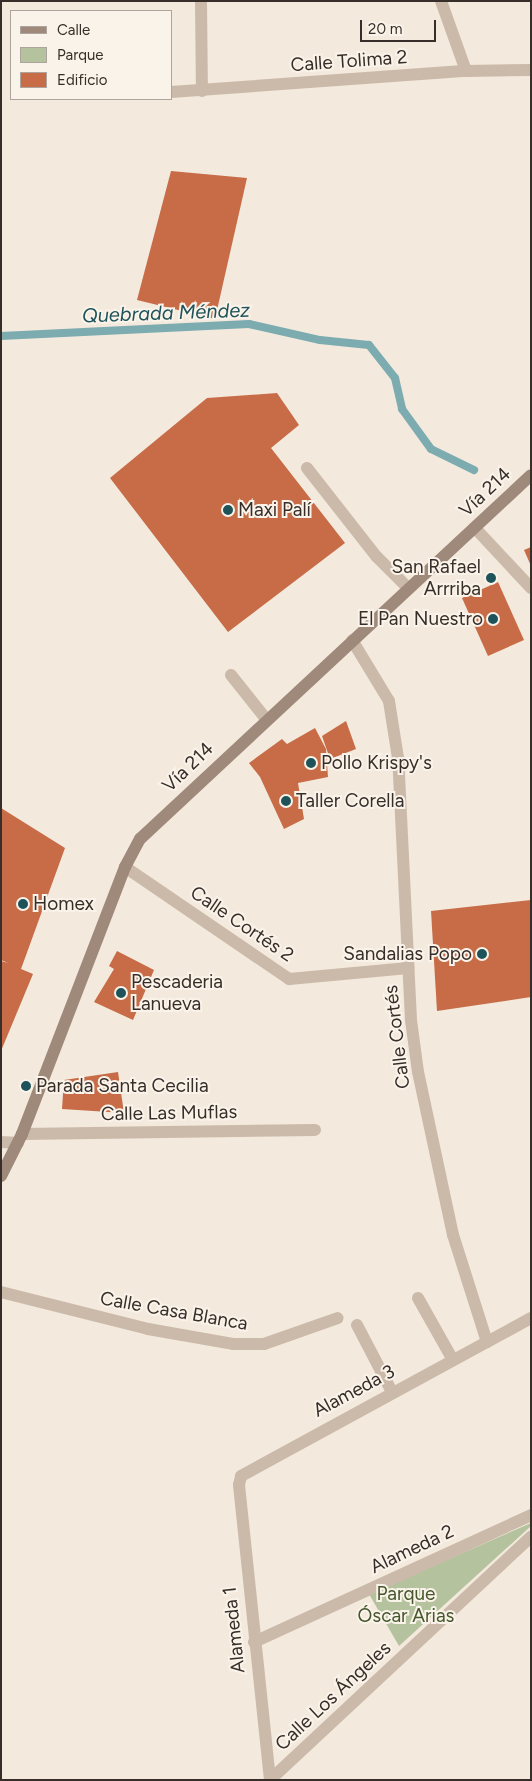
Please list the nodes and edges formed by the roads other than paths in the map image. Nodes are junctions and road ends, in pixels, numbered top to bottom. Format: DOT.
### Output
graph roads {
  1 [pos="201,1"];
  2 [pos="441,1"];
  3 [pos="531,70"];
  4 [pos="466,71"];
  5 [pos="202,91"];
  6 [pos="172,92"];
  7 [pos="307,468"];
  8 [pos="529,482"];
  9 [pos="476,528"];
  10 [pos="408,588"];
  11 [pos="531,588"];
  12 [pos="352,640"];
  13 [pos="231,675"];
  14 [pos="266,719"];
  15 [pos="125,867"];
  16 [pos="408,968"];
  17 [pos="316,1130"];
  18 [pos="20,1138"];
  19 [pos="1,1142"];
  20 [pos="1,1176"];
  21 [pos="1,1292"];
  22 [pos="418,1298"];
  23 [pos="338,1318"];
  24 [pos="531,1318"];
  25 [pos="357,1325"];
  26 [pos="486,1342"];
  27 [pos="453,1360"];
  28 [pos="392,1392"];
  29 [pos="241,1476"];
  30 [pos="531,1515"];
  31 [pos="531,1537"];
  32 [pos="254,1642"];
  33 [pos="270,1780"];
  1 -- 5 [label="street"];
  2 -- 4 [label="street"];
  3 -- 4 [label="street, Calle Tolima 2"];
  4 -- 5 [label="street, Calle Tolima 2"];
  5 -- 6 [label="street, Calle Tolima 2"];
  7 -- 10 [label="street"];
  8 -- 9 [label="main road, Vía 214"];
  9 -- 10 [label="main road, Vía 214"];
  9 -- 11 [label="street"];
  10 -- 12 [label="main road, Vía 214"];
  12 -- 14 [label="main road, Vía 214"];
  12 -- 16 [label="street, Calle Cortés"];
  13 -- 14 [label="street"];
  14 -- 15 [label="main road, Vía 214"];
  15 -- 16 [label="street, Calle Cortés 2"];
  15 -- 18 [label="main road, Vía 214"];
  16 -- 26 [label="street, Calle Cortés"];
  17 -- 18 [label="street, Calle Las Muflas"];
  18 -- 19 [label="street, Calle Las Muflas"];
  18 -- 20 [label="main road, Vía 214"];
  21 -- 23 [label="street, Calle Casa Blanca"];
  22 -- 27 [label="street"];
  24 -- 26 [label="street, Alameda 3"];
  25 -- 28 [label="street"];
  26 -- 27 [label="street, Alameda 3"];
  27 -- 28 [label="street, Alameda 3"];
  28 -- 29 [label="street, Alameda 3"];
  29 -- 32 [label="street, Alameda 1"];
  30 -- 32 [label="street, Alameda 2"];
  31 -- 33 [label="street, Calle Los Ángeles"];
  32 -- 33 [label="street, Alameda 1"];
}
